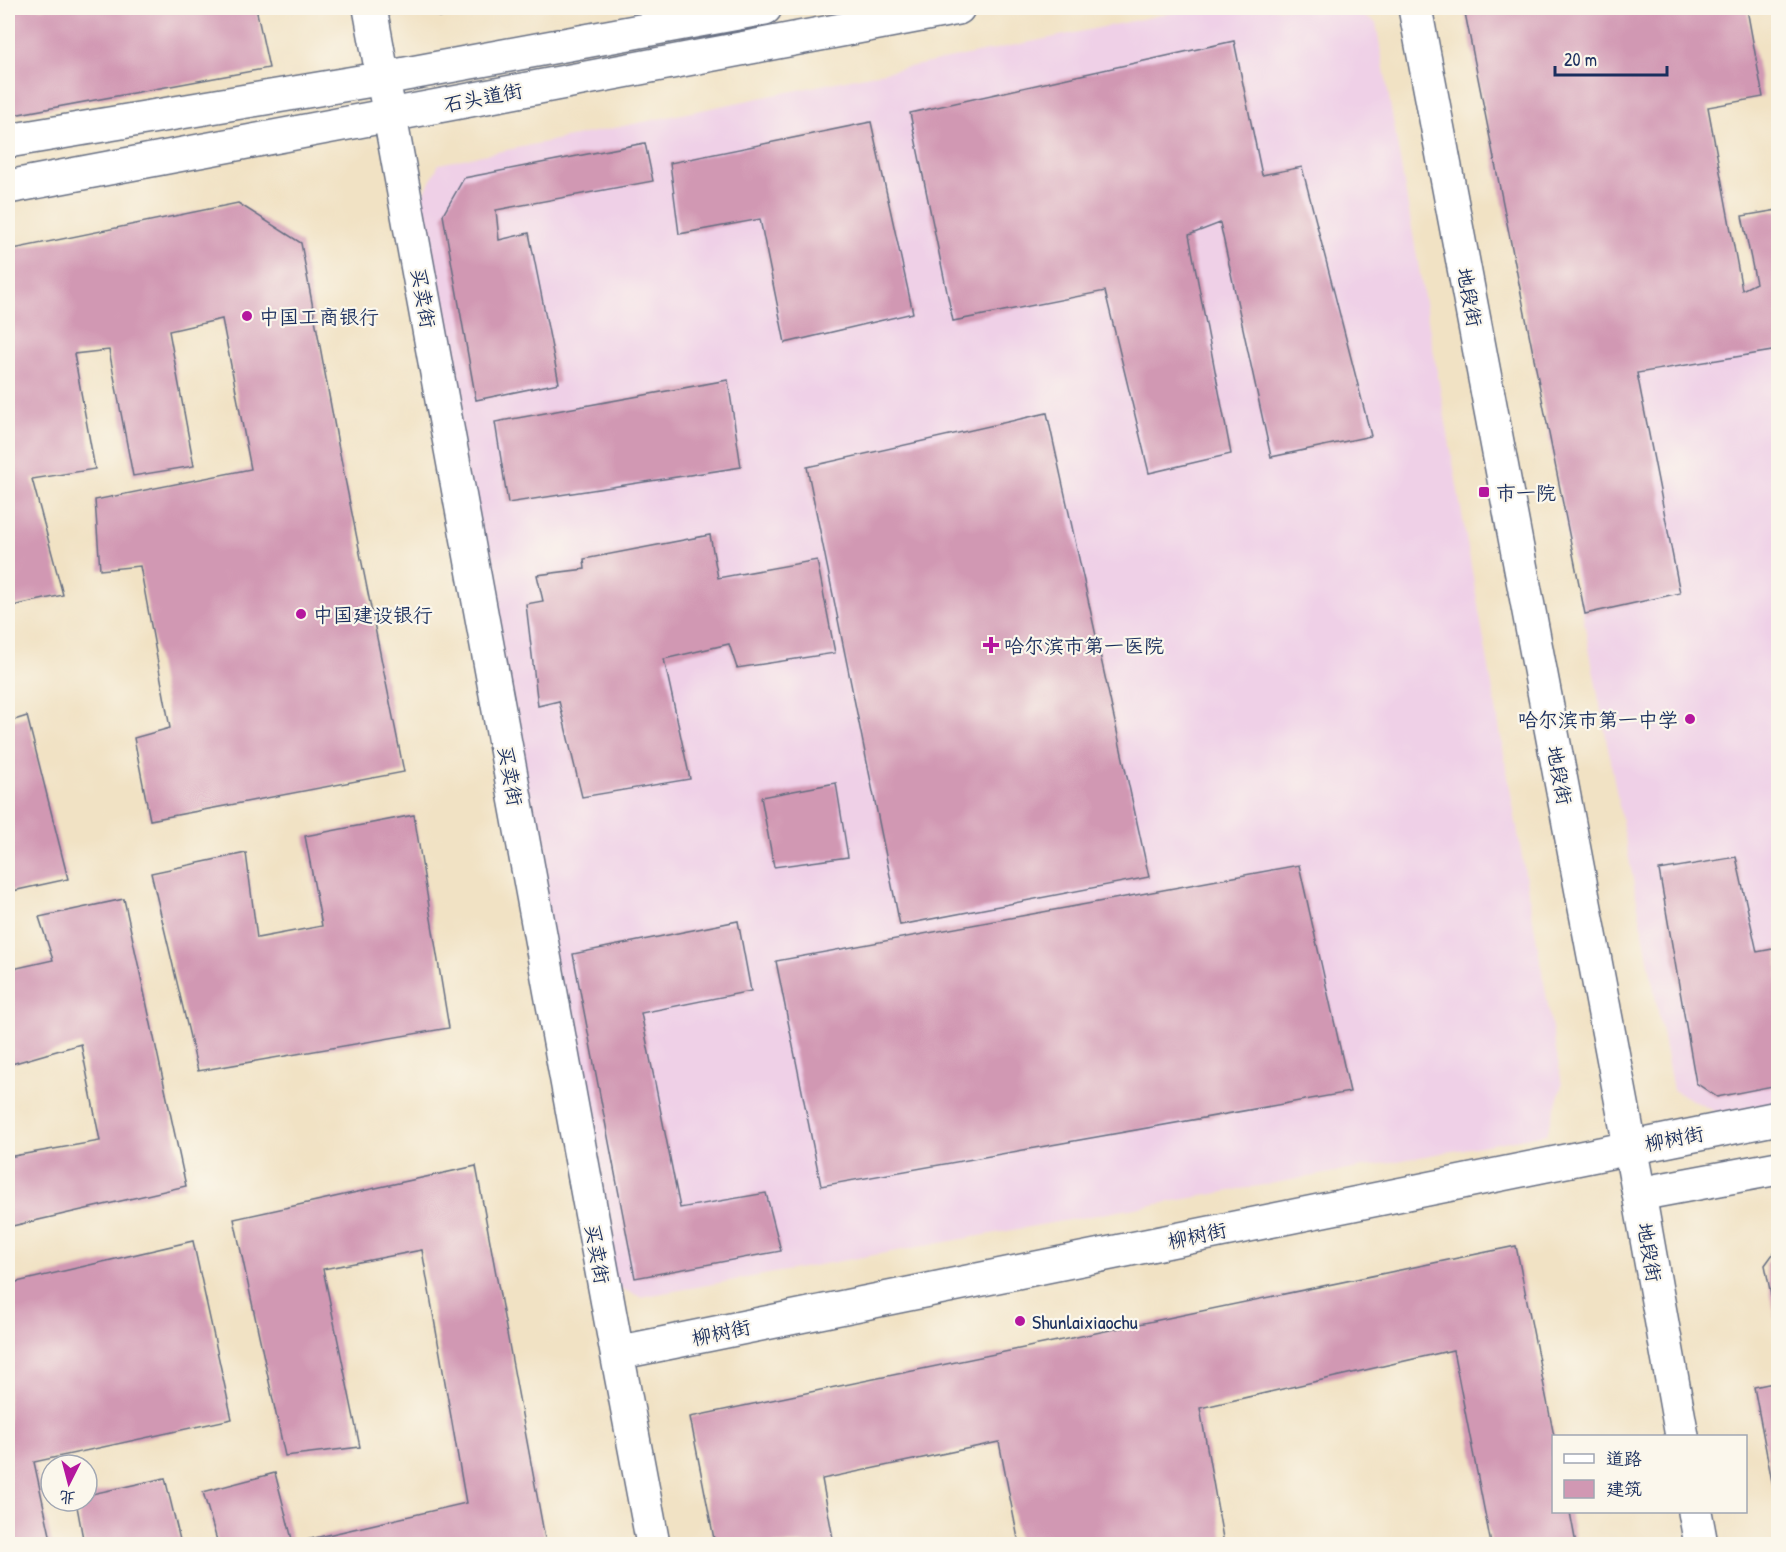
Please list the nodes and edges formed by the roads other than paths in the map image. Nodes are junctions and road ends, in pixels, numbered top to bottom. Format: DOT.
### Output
graph roads {
  1 [pos="370,8"];
  2 [pos="765,8"];
  3 [pos="958,8"];
  4 [pos="1415,8"];
  5 [pos="384,78"];
  6 [pos="390,115"];
  7 [pos="8,141"];
  8 [pos="8,187"];
  9 [pos="1779,1118"];
  10 [pos="1630,1147"];
  11 [pos="1779,1168"];
  12 [pos="1639,1194"];
  13 [pos="616,1353"];
  14 [pos="1682,1435"];
  15 [pos="1695,1513"];
  16 [pos="653,1545"];
  17 [pos="1701,1545"];
  1 -- 5 [label="main road, 买卖街"];
  2 -- 5 [label="main road, 石头道街"];
  3 -- 6 [label="main road, 石头道街"];
  4 -- 10 [label="main road, 地段街"];
  5 -- 6 [label="main road, 买卖街"];
  5 -- 7 [label="main road, 石头道街"];
  6 -- 8 [label="main road, 石头道街"];
  6 -- 13 [label="main road, 买卖街"];
  9 -- 10 [label="main road, 柳树街"];
  10 -- 12 [label="main road, 地段街"];
  10 -- 13 [label="main road, 柳树街"];
  11 -- 12 [label="main road"];
  12 -- 14 [label="main road, 地段街"];
  13 -- 16 [label="main road, 买卖街"];
  15 -- 17 [label="main road"];
}
